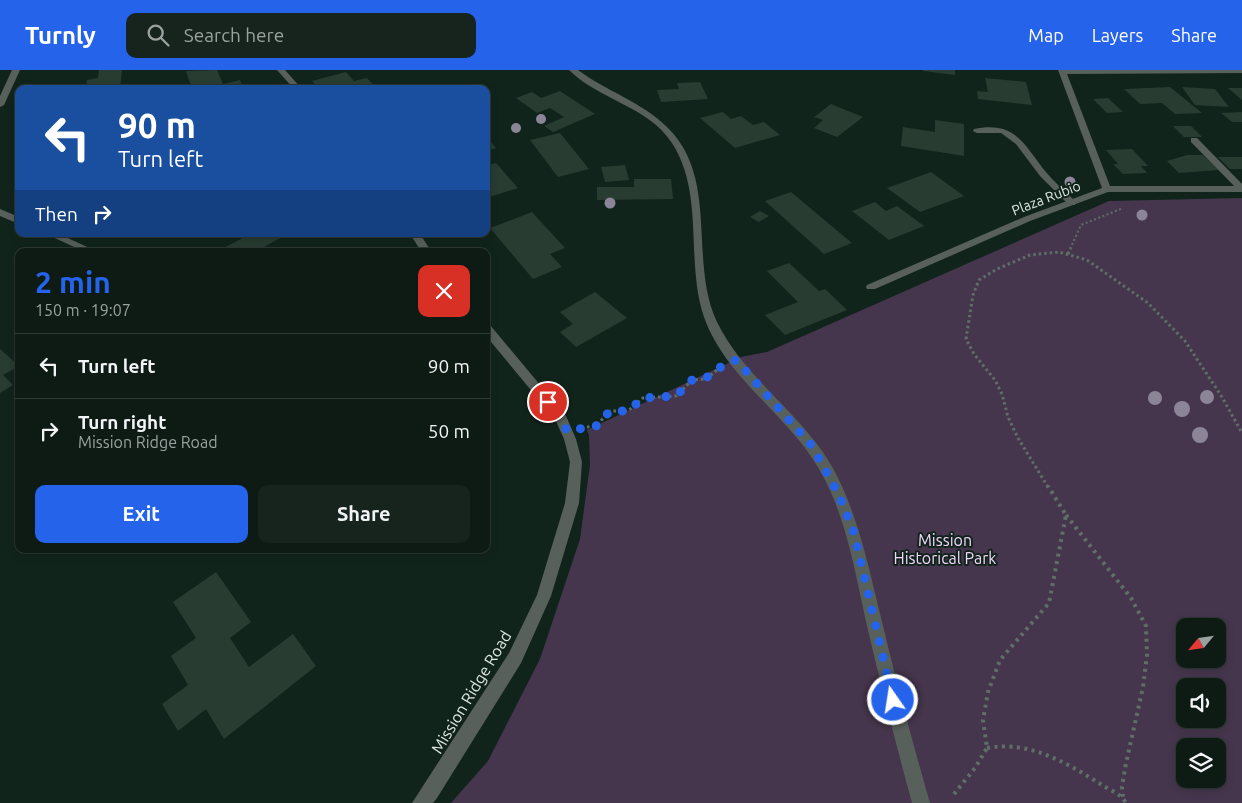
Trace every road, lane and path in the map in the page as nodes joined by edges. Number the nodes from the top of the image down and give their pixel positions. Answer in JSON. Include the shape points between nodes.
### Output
{"nodes":[{"id":1,"x":16,"y":70,"type":"edge"},
{"id":2,"x":281,"y":70,"type":"edge"},
{"id":3,"x":573,"y":70,"type":"edge"},
{"id":4,"x":1062,"y":71,"type":"edge"},
{"id":5,"x":1242,"y":71,"type":"edge"},
{"id":6,"x":294,"y":85,"type":"edge"},
{"id":7,"x":0,"y":105,"type":"edge"},
{"id":8,"x":977,"y":131,"type":"dead end"},
{"id":9,"x":1194,"y":140,"type":"dead end"},
{"id":10,"x":1107,"y":189,"type":"junction"},
{"id":11,"x":1242,"y":189,"type":"edge"},
{"id":12,"x":1072,"y":203,"type":"junction"},
{"id":13,"x":1128,"y":206,"type":"dead end"},
{"id":14,"x":0,"y":212,"type":"edge"},
{"id":15,"x":15,"y":219,"type":"edge"},
{"id":16,"x":58,"y":237,"type":"edge"},
{"id":17,"x":416,"y":237,"type":"edge"},
{"id":18,"x":84,"y":248,"type":"edge"},
{"id":19,"x":424,"y":248,"type":"edge"},
{"id":20,"x":1068,"y":254,"type":"junction"},
{"id":21,"x":872,"y":287,"type":"dead end"},
{"id":22,"x":490,"y":333,"type":"edge"},
{"id":23,"x":736,"y":360,"type":"junction"},
{"id":24,"x":567,"y":431,"type":"junction"},
{"id":25,"x":1242,"y":433,"type":"edge"},
{"id":26,"x":1066,"y":515,"type":"junction"},
{"id":27,"x":987,"y":748,"type":"junction"},
{"id":28,"x":954,"y":794,"type":"dead end"},
{"id":29,"x":1124,"y":801,"type":"edge"},
{"id":30,"x":421,"y":803,"type":"edge"},
{"id":31,"x":921,"y":803,"type":"edge"}],
"edges":[{"from":1,"to":7,"type":"street"},
{"from":2,"to":6,"type":"street"},
{"from":3,"to":23,"type":"street","via":[[642,111],[665,130],[679,148],[690,180],[702,290],[718,334]]},
{"from":4,"to":5,"type":"street"},
{"from":4,"to":10,"type":"street"},
{"from":8,"to":12,"type":"street","via":[[1003,131],[1020,142],[1043,174]]},
{"from":9,"to":11,"type":"street"},
{"from":10,"to":11,"type":"street","name":"Plaza Rubio"},
{"from":10,"to":12,"type":"street","name":"Plaza Rubio"},
{"from":12,"to":21,"type":"street","name":"Plaza Rubio","via":[[1027,219]]},
{"from":13,"to":20,"type":"path","via":[[1081,225]]},
{"from":14,"to":15,"type":"street"},
{"from":16,"to":18,"type":"street"},
{"from":17,"to":19,"type":"street"},
{"from":20,"to":25,"type":"path","via":[[1087,260],[1148,303],[1165,319],[1185,341]]},
{"from":20,"to":26,"type":"path","via":[[1030,255],[979,280],[973,295],[966,339],[995,380],[1018,438]]},
{"from":22,"to":24,"type":"street","name":"Mission Ridge Road","via":[[560,416]]},
{"from":23,"to":24,"type":"path","via":[[706,378],[692,380],[676,396],[643,398],[628,411],[610,411],[596,426]]},
{"from":23,"to":31,"type":"street","via":[[812,446],[844,506],[854,533],[897,719]]},
{"from":24,"to":30,"type":"street","name":"Mission Ridge Road","via":[[576,462],[572,503],[544,596],[515,658]]},
{"from":26,"to":27,"type":"path","via":[[1049,603],[1000,660],[988,692],[983,720]]},
{"from":26,"to":29,"type":"path","via":[[1131,598],[1146,626],[1143,687],[1125,768]]},
{"from":27,"to":28,"type":"path"},
{"from":27,"to":29,"type":"path","via":[[1005,745],[1039,752],[1086,774]]}]}
